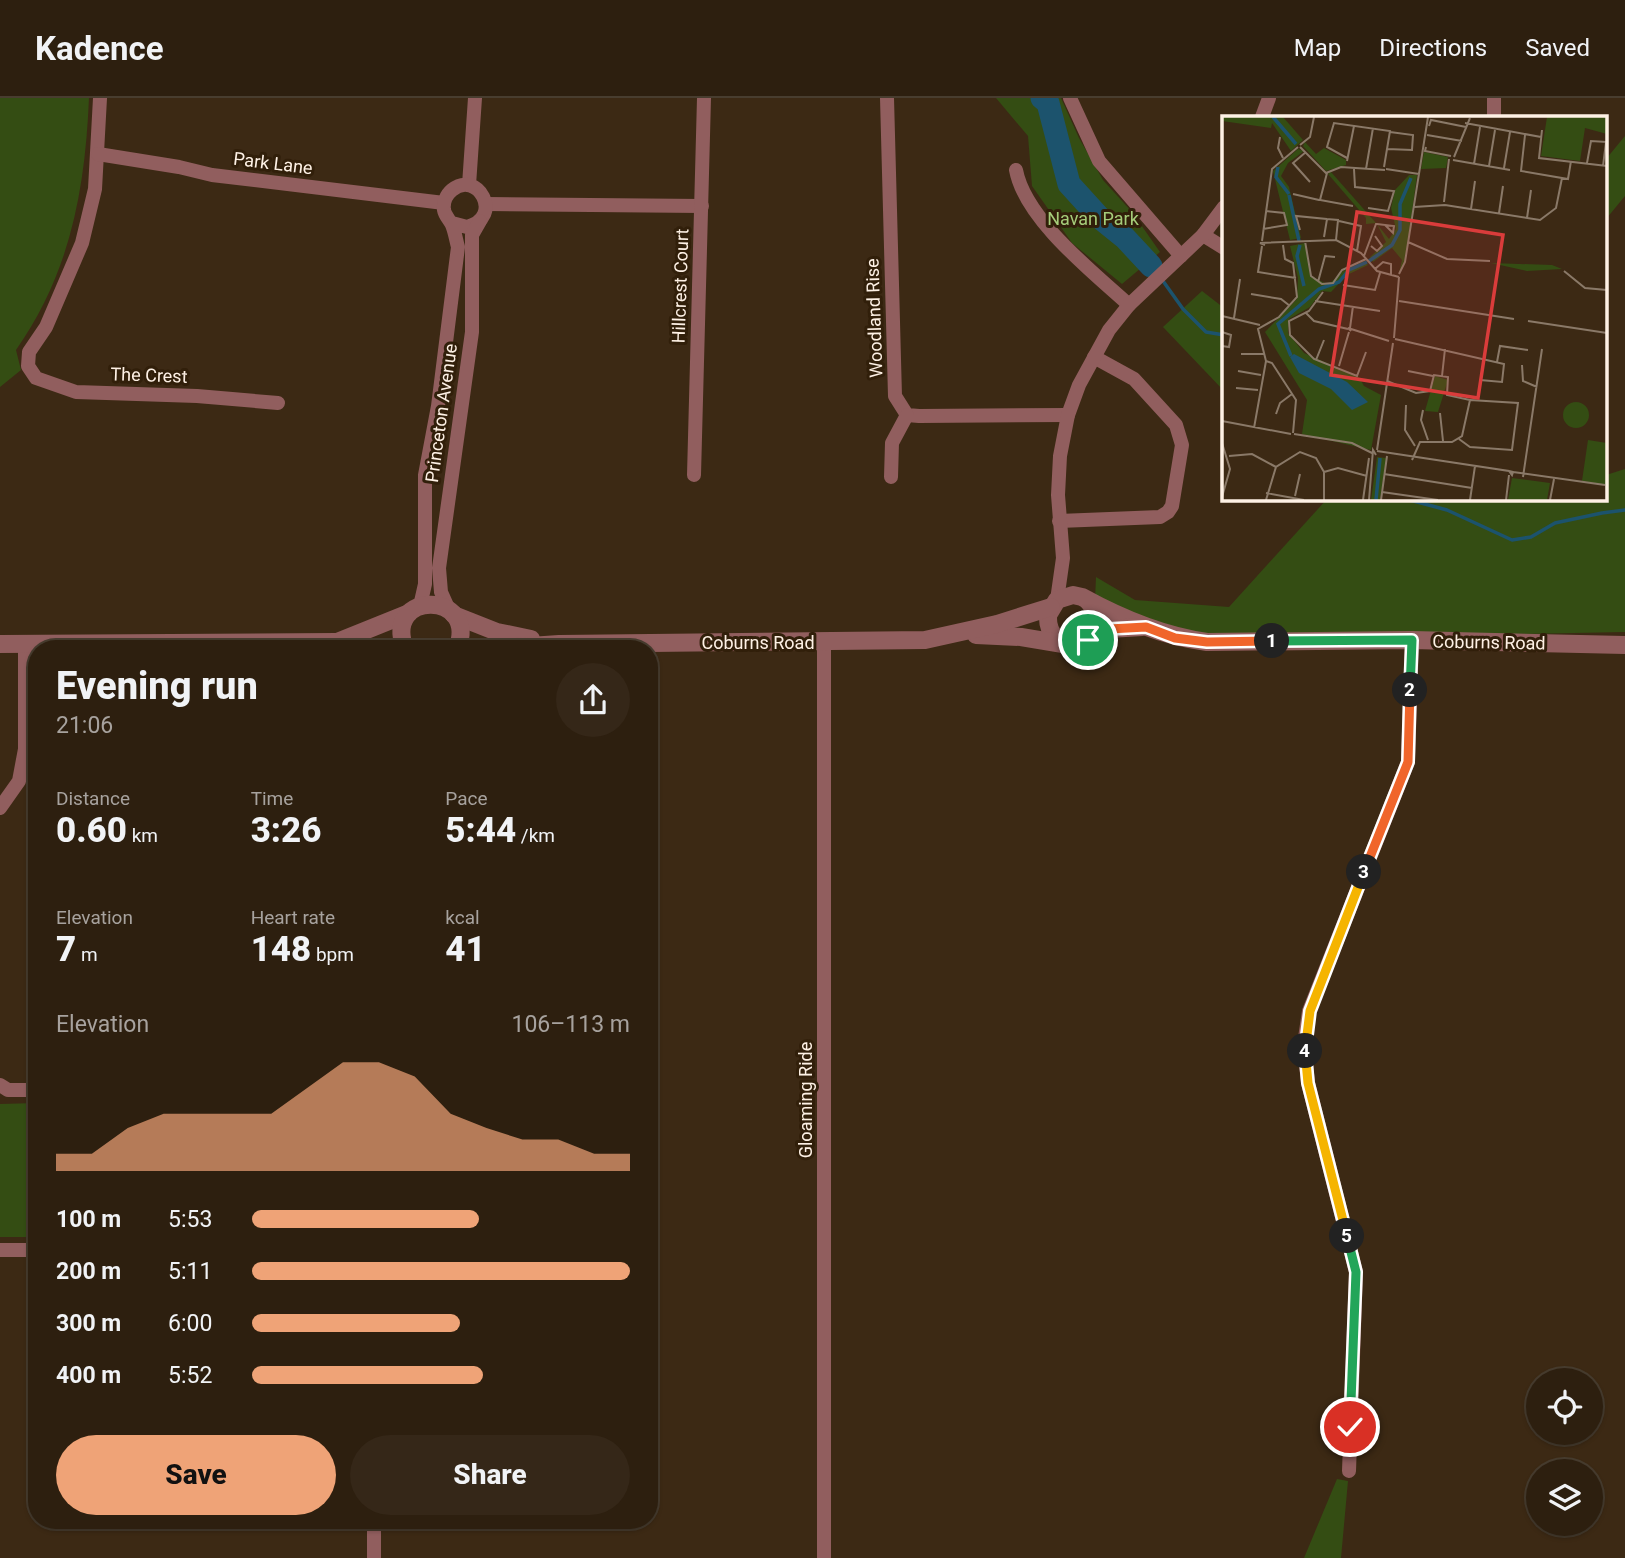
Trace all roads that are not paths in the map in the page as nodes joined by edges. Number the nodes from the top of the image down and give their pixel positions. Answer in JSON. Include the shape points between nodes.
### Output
{"nodes":[{"id":1,"x":100,"y":98,"type":"edge"},
{"id":2,"x":475,"y":98,"type":"edge"},
{"id":3,"x":704,"y":98,"type":"edge"},
{"id":4,"x":887,"y":98,"type":"edge"},
{"id":5,"x":1070,"y":98,"type":"edge"},
{"id":6,"x":1269,"y":98,"type":"edge"},
{"id":7,"x":1494,"y":98,"type":"edge"},
{"id":8,"x":1262,"y":116,"type":"edge"},
{"id":9,"x":1494,"y":116,"type":"edge"},
{"id":10,"x":98,"y":154,"type":"junction"},
{"id":11,"x":1016,"y":170,"type":"dead end"},
{"id":12,"x":469,"y":185,"type":"junction"},
{"id":13,"x":444,"y":203,"type":"junction"},
{"id":14,"x":486,"y":204,"type":"junction"},
{"id":15,"x":702,"y":206,"type":"junction"},
{"id":16,"x":1222,"y":210,"type":"edge"},
{"id":17,"x":480,"y":221,"type":"junction"},
{"id":18,"x":452,"y":223,"type":"junction"},
{"id":19,"x":1203,"y":235,"type":"junction"},
{"id":20,"x":1222,"y":247,"type":"edge"},
{"id":21,"x":1181,"y":256,"type":"junction"},
{"id":22,"x":1129,"y":305,"type":"junction"},
{"id":23,"x":1094,"y":357,"type":"junction"},
{"id":24,"x":278,"y":402,"type":"dead end"},
{"id":25,"x":907,"y":415,"type":"junction"},
{"id":26,"x":1068,"y":415,"type":"junction"},
{"id":27,"x":694,"y":475,"type":"dead end"},
{"id":28,"x":891,"y":477,"type":"dead end"},
{"id":29,"x":1059,"y":521,"type":"junction"},
{"id":30,"x":1063,"y":558,"type":"junction"},
{"id":31,"x":1084,"y":598,"type":"junction"},
{"id":32,"x":1054,"y":604,"type":"junction"},
{"id":33,"x":414,"y":610,"type":"junction"},
{"id":34,"x":452,"y":613,"type":"junction"},
{"id":35,"x":1146,"y":627,"type":"junction"},
{"id":36,"x":957,"y":634,"type":"junction"},
{"id":37,"x":342,"y":640,"type":"edge"},
{"id":38,"x":403,"y":640,"type":"edge"},
{"id":39,"x":459,"y":640,"type":"edge"},
{"id":40,"x":536,"y":640,"type":"edge"},
{"id":41,"x":1088,"y":640,"type":"junction"},
{"id":42,"x":1412,"y":640,"type":"junction"},
{"id":43,"x":824,"y":642,"type":"junction"},
{"id":44,"x":658,"y":643,"type":"edge"},
{"id":45,"x":25,"y":644,"type":"junction"},
{"id":46,"x":28,"y":644,"type":"edge"},
{"id":47,"x":1063,"y":644,"type":"junction"},
{"id":48,"x":0,"y":645,"type":"edge"},
{"id":49,"x":1625,"y":645,"type":"edge"},
{"id":50,"x":0,"y":808,"type":"edge"},
{"id":51,"x":0,"y":1085,"type":"edge"},
{"id":52,"x":28,"y":1090,"type":"edge"},
{"id":53,"x":0,"y":1250,"type":"edge"},
{"id":54,"x":28,"y":1250,"type":"edge"},
{"id":55,"x":1349,"y":1471,"type":"dead end"},
{"id":56,"x":374,"y":1529,"type":"edge"},
{"id":57,"x":374,"y":1558,"type":"edge"},
{"id":58,"x":824,"y":1558,"type":"edge"}],
"edges":[{"from":1,"to":10,"type":"street"},
{"from":2,"to":12,"type":"street"},
{"from":3,"to":15,"type":"street","name":"Hillcrest Court"},
{"from":4,"to":25,"type":"street","name":"Woodland Rise","via":[[895,396]]},
{"from":5,"to":21,"type":"street","via":[[1099,161]]},
{"from":6,"to":8,"type":"street"},
{"from":7,"to":9,"type":"street"},
{"from":10,"to":13,"type":"street","name":"Park Lane","via":[[212,175]]},
{"from":10,"to":24,"type":"street","name":"The Crest","via":[[82,243],[46,327],[29,352],[29,366],[36,378],[76,392]]},
{"from":11,"to":22,"type":"street","via":[[1024,194],[1054,235]]},
{"from":12,"to":13,"type":"street","via":[[454,188]]},
{"from":12,"to":14,"type":"street","via":[[482,193]]},
{"from":13,"to":18,"type":"street"},
{"from":14,"to":15,"type":"street"},
{"from":14,"to":17,"type":"street"},
{"from":15,"to":27,"type":"street","name":"Hillcrest Court"},
{"from":16,"to":19,"type":"street"},
{"from":17,"to":18,"type":"street","via":[[467,227]]},
{"from":17,"to":34,"type":"street","name":"Princeton Avenue","via":[[472,235],[472,332],[439,568],[442,592]]},
{"from":18,"to":33,"type":"street","name":"Princeton Avenue","via":[[458,247],[425,475],[425,584]]},
{"from":19,"to":20,"type":"street"},
{"from":19,"to":21,"type":"street"},
{"from":21,"to":22,"type":"street"},
{"from":22,"to":23,"type":"street"},
{"from":23,"to":26,"type":"street"},
{"from":23,"to":29,"type":"street","via":[[1134,379],[1176,425],[1182,445],[1172,506],[1160,517]]},
{"from":25,"to":26,"type":"street"},
{"from":25,"to":28,"type":"street","via":[[892,443]]},
{"from":26,"to":29,"type":"street","via":[[1059,464]]},
{"from":29,"to":30,"type":"street"},
{"from":30,"to":31,"type":"street","via":[[1071,584]]},
{"from":30,"to":32,"type":"street"},
{"from":31,"to":32,"type":"street","via":[[1073,595]]},
{"from":31,"to":35,"type":"street","name":"Coburns Road"},
{"from":31,"to":41,"type":"street","via":[[1097,615]]},
{"from":32,"to":36,"type":"street","name":"Coburns Road"},
{"from":32,"to":47,"type":"street","via":[[1048,615],[1050,632]]},
{"from":33,"to":34,"type":"street","name":"Coburns Road","via":[[435,604]]},
{"from":33,"to":37,"type":"street"},
{"from":33,"to":38,"type":"street","via":[[401,631]]},
{"from":34,"to":39,"type":"street","via":[[461,632]]},
{"from":34,"to":40,"type":"street","name":"Coburns Road","via":[[508,635]]},
{"from":35,"to":41,"type":"street","name":"Coburns Road","via":[[1109,629]]},
{"from":35,"to":42,"type":"street","name":"Coburns Road","via":[[1175,638],[1207,642]]},
{"from":36,"to":43,"type":"street","name":"Coburns Road","via":[[925,640]]},
{"from":36,"to":47,"type":"street","name":"Coburns Road"},
{"from":41,"to":47,"type":"street"},
{"from":42,"to":49,"type":"street","name":"Coburns Road"},
{"from":42,"to":55,"type":"street","via":[[1408,762],[1310,1011],[1304,1045],[1308,1083],[1356,1272]]},
{"from":43,"to":44,"type":"street","name":"Coburns Road"},
{"from":43,"to":58,"type":"street","name":"Gloaming Ride"},
{"from":45,"to":46,"type":"street"},
{"from":45,"to":48,"type":"street"},
{"from":45,"to":50,"type":"street","via":[[25,749],[19,781]]},
{"from":51,"to":52,"type":"street","via":[[8,1090]]},
{"from":53,"to":54,"type":"street"},
{"from":56,"to":57,"type":"street"}]}
